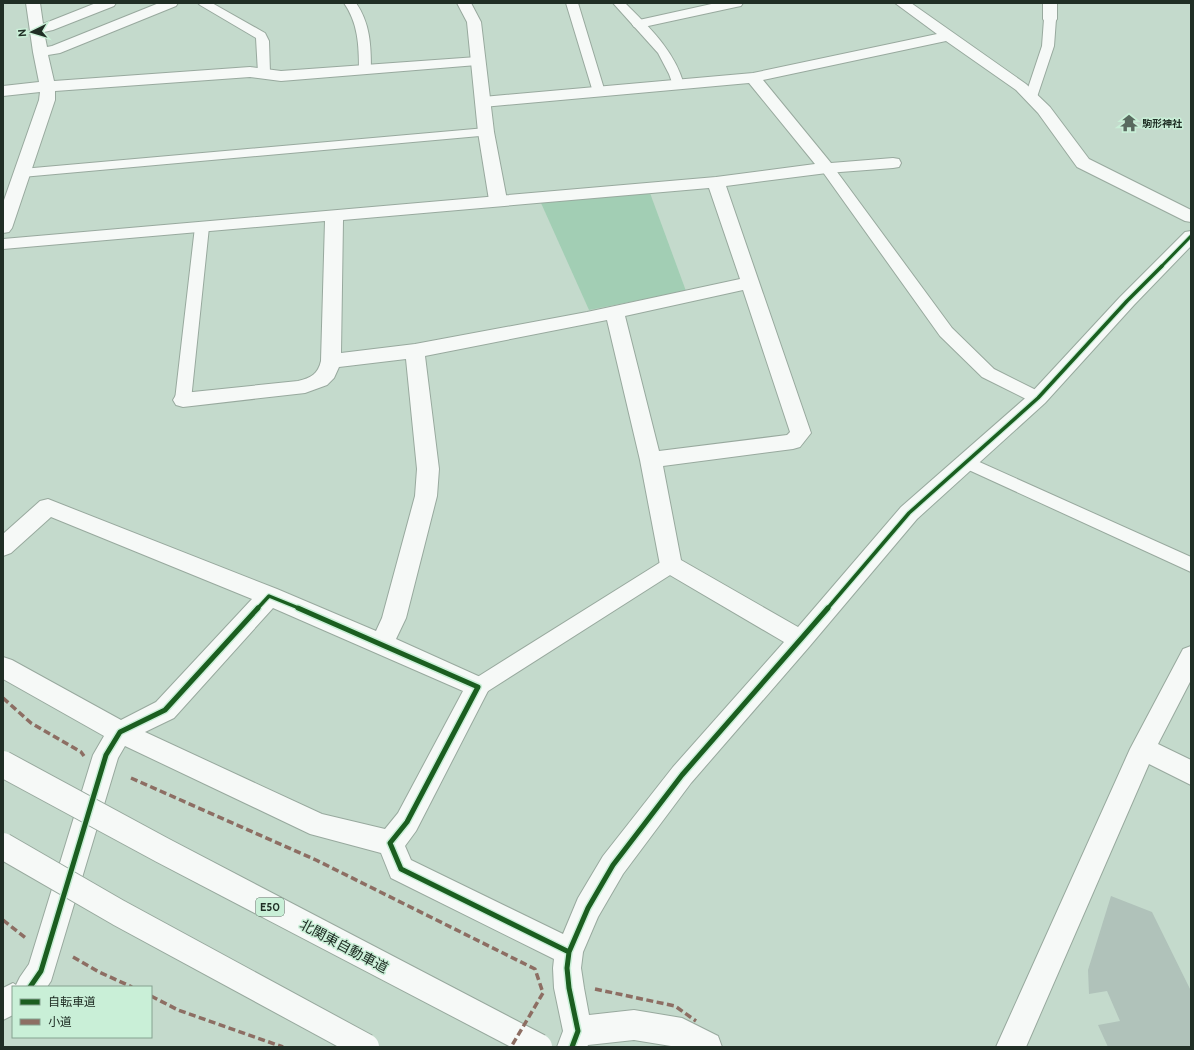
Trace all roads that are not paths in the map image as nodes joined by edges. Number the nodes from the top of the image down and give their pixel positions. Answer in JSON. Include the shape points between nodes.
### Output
{"nodes":[{"id":1,"x":34,"y":3,"type":"edge"},
{"id":2,"x":109,"y":3,"type":"edge"},
{"id":3,"x":171,"y":3,"type":"edge"},
{"id":4,"x":204,"y":3,"type":"edge"},
{"id":5,"x":350,"y":3,"type":"edge"},
{"id":6,"x":464,"y":3,"type":"edge"},
{"id":7,"x":572,"y":3,"type":"edge"},
{"id":8,"x":619,"y":3,"type":"edge"},
{"id":9,"x":736,"y":3,"type":"edge"},
{"id":10,"x":1050,"y":3,"type":"edge"},
{"id":11,"x":907,"y":4,"type":"edge"},
{"id":12,"x":1050,"y":19,"type":"joint"},
{"id":13,"x":639,"y":24,"type":"junction"},
{"id":14,"x":37,"y":29,"type":"junction"},
{"id":15,"x":949,"y":36,"type":"junction"},
{"id":16,"x":40,"y":52,"type":"junction"},
{"id":17,"x":477,"y":61,"type":"junction"},
{"id":18,"x":365,"y":68,"type":"junction"},
{"id":19,"x":264,"y":73,"type":"junction"},
{"id":20,"x":753,"y":78,"type":"junction"},
{"id":21,"x":678,"y":85,"type":"junction"},
{"id":22,"x":48,"y":86,"type":"junction"},
{"id":23,"x":3,"y":91,"type":"edge"},
{"id":24,"x":599,"y":92,"type":"junction"},
{"id":25,"x":1031,"y":97,"type":"junction"},
{"id":26,"x":483,"y":102,"type":"junction"},
{"id":27,"x":486,"y":132,"type":"junction"},
{"id":28,"x":893,"y":163,"type":"dead end"},
{"id":29,"x":826,"y":168,"type":"junction"},
{"id":30,"x":22,"y":172,"type":"junction"},
{"id":31,"x":716,"y":182,"type":"junction"},
{"id":32,"x":498,"y":200,"type":"junction"},
{"id":33,"x":334,"y":215,"type":"junction"},
{"id":34,"x":1191,"y":217,"type":"edge"},
{"id":35,"x":202,"y":227,"type":"junction"},
{"id":36,"x":3,"y":228,"type":"edge"},
{"id":37,"x":1191,"y":236,"type":"edge"},
{"id":38,"x":3,"y":244,"type":"edge"},
{"id":39,"x":749,"y":283,"type":"junction"},
{"id":40,"x":615,"y":313,"type":"junction"},
{"id":41,"x":415,"y":351,"type":"junction"},
{"id":42,"x":331,"y":361,"type":"junction"},
{"id":43,"x":1038,"y":398,"type":"junction"},
{"id":44,"x":183,"y":400,"type":"joint"},
{"id":45,"x":651,"y":460,"type":"junction"},
{"id":46,"x":966,"y":462,"type":"junction"},
{"id":47,"x":3,"y":548,"type":"edge"},
{"id":48,"x":671,"y":565,"type":"junction"},
{"id":49,"x":1191,"y":565,"type":"edge"},
{"id":50,"x":269,"y":596,"type":"junction"},
{"id":51,"x":801,"y":640,"type":"junction"},
{"id":52,"x":382,"y":644,"type":"junction"},
{"id":53,"x":1191,"y":656,"type":"edge"},
{"id":54,"x":3,"y":667,"type":"edge"},
{"id":55,"x":478,"y":687,"type":"junction"},
{"id":56,"x":120,"y":732,"type":"junction"},
{"id":57,"x":1143,"y":749,"type":"junction"},
{"id":58,"x":3,"y":764,"type":"edge"},
{"id":59,"x":1191,"y":773,"type":"edge"},
{"id":60,"x":390,"y":843,"type":"junction"},
{"id":61,"x":3,"y":846,"type":"edge"},
{"id":62,"x":569,"y":952,"type":"junction"},
{"id":63,"x":31,"y":986,"type":"edge"},
{"id":64,"x":12,"y":999,"type":"edge"},
{"id":65,"x":3,"y":1005,"type":"edge"},
{"id":66,"x":575,"y":1039,"type":"edge"},
{"id":67,"x":366,"y":1047,"type":"edge"},
{"id":68,"x":539,"y":1047,"type":"edge"},
{"id":69,"x":707,"y":1047,"type":"edge"},
{"id":70,"x":1012,"y":1047,"type":"edge"}],
"edges":[{"from":1,"to":14,"type":"main road"},
{"from":2,"to":14,"type":"main road"},
{"from":3,"to":16,"type":"main road","via":[[55,50]]},
{"from":4,"to":19,"type":"lane","via":[[261,36]]},
{"from":5,"to":18,"type":"lane","via":[[361,22],[365,41]]},
{"from":6,"to":17,"type":"main road","via":[[474,22]]},
{"from":7,"to":24,"type":"lane"},
{"from":8,"to":13,"type":"lane"},
{"from":9,"to":13,"type":"main road"},
{"from":10,"to":12,"type":"main road"},
{"from":11,"to":15,"type":"main road"},
{"from":12,"to":25,"type":"lane","via":[[1048,46]]},
{"from":13,"to":21,"type":"lane","via":[[671,65]]},
{"from":14,"to":16,"type":"main road"},
{"from":15,"to":20,"type":"main road"},
{"from":15,"to":25,"type":"main road","via":[[1021,87]]},
{"from":16,"to":22,"type":"main road"},
{"from":17,"to":18,"type":"main road"},
{"from":17,"to":26,"type":"main road"},
{"from":18,"to":19,"type":"main road","via":[[281,76]]},
{"from":19,"to":22,"type":"main road"},
{"from":20,"to":21,"type":"main road"},
{"from":20,"to":29,"type":"main road"},
{"from":21,"to":24,"type":"main road"},
{"from":22,"to":23,"type":"main road"},
{"from":22,"to":30,"type":"main road","via":[[47,100]]},
{"from":24,"to":26,"type":"main road"},
{"from":25,"to":34,"type":"main road","via":[[1044,110],[1083,163]]},
{"from":26,"to":27,"type":"main road"},
{"from":27,"to":30,"type":"lane"},
{"from":27,"to":32,"type":"main road"},
{"from":28,"to":29,"type":"main road"},
{"from":29,"to":31,"type":"main road"},
{"from":29,"to":43,"type":"lane","via":[[946,332],[988,373]]},
{"from":30,"to":36,"type":"main road"},
{"from":31,"to":32,"type":"main road"},
{"from":31,"to":39,"type":"main road"},
{"from":32,"to":33,"type":"main road"},
{"from":33,"to":35,"type":"main road"},
{"from":33,"to":42,"type":"main road"},
{"from":35,"to":38,"type":"main road"},
{"from":35,"to":44,"type":"lane"},
{"from":37,"to":43,"type":"main road"},
{"from":39,"to":40,"type":"main road"},
{"from":39,"to":45,"type":"main road","via":[[801,433],[793,442]]},
{"from":40,"to":41,"type":"main road"},
{"from":40,"to":45,"type":"main road"},
{"from":41,"to":42,"type":"main road"},
{"from":41,"to":52,"type":"main road","via":[[428,468],[426,496],[394,618]]},
{"from":42,"to":44,"type":"main road","via":[[329,371],[312,385]]},
{"from":43,"to":46,"type":"main road"},
{"from":45,"to":48,"type":"main road"},
{"from":46,"to":49,"type":"lane"},
{"from":46,"to":51,"type":"main road","via":[[909,513]]},
{"from":47,"to":50,"type":"main road","via":[[48,507]]},
{"from":48,"to":51,"type":"main road"},
{"from":48,"to":55,"type":"lane"},
{"from":50,"to":52,"type":"main road"},
{"from":50,"to":56,"type":"main road","via":[[165,710]]},
{"from":51,"to":62,"type":"main road","via":[[682,775],[613,865],[588,908]]},
{"from":52,"to":55,"type":"main road"},
{"from":53,"to":57,"type":"main road"},
{"from":54,"to":56,"type":"main road"},
{"from":55,"to":60,"type":"main road","via":[[407,822]]},
{"from":56,"to":60,"type":"main road","via":[[319,825]]},
{"from":56,"to":63,"type":"main road","via":[[106,755],[41,971]]},
{"from":57,"to":59,"type":"main road"},
{"from":57,"to":70,"type":"main road"},
{"from":58,"to":68,"type":"main road","name":"北関東自動車道","number":"E50","bridge":true},
{"from":60,"to":62,"type":"main road","via":[[401,869]]},
{"from":61,"to":67,"type":"main road","bridge":true,"via":[[126,917]]},
{"from":62,"to":66,"type":"main road","via":[[567,968]]},
{"from":64,"to":65,"type":"main road"},
{"from":66,"to":69,"type":"main road","via":[[634,1025],[682,1033]]}]}
